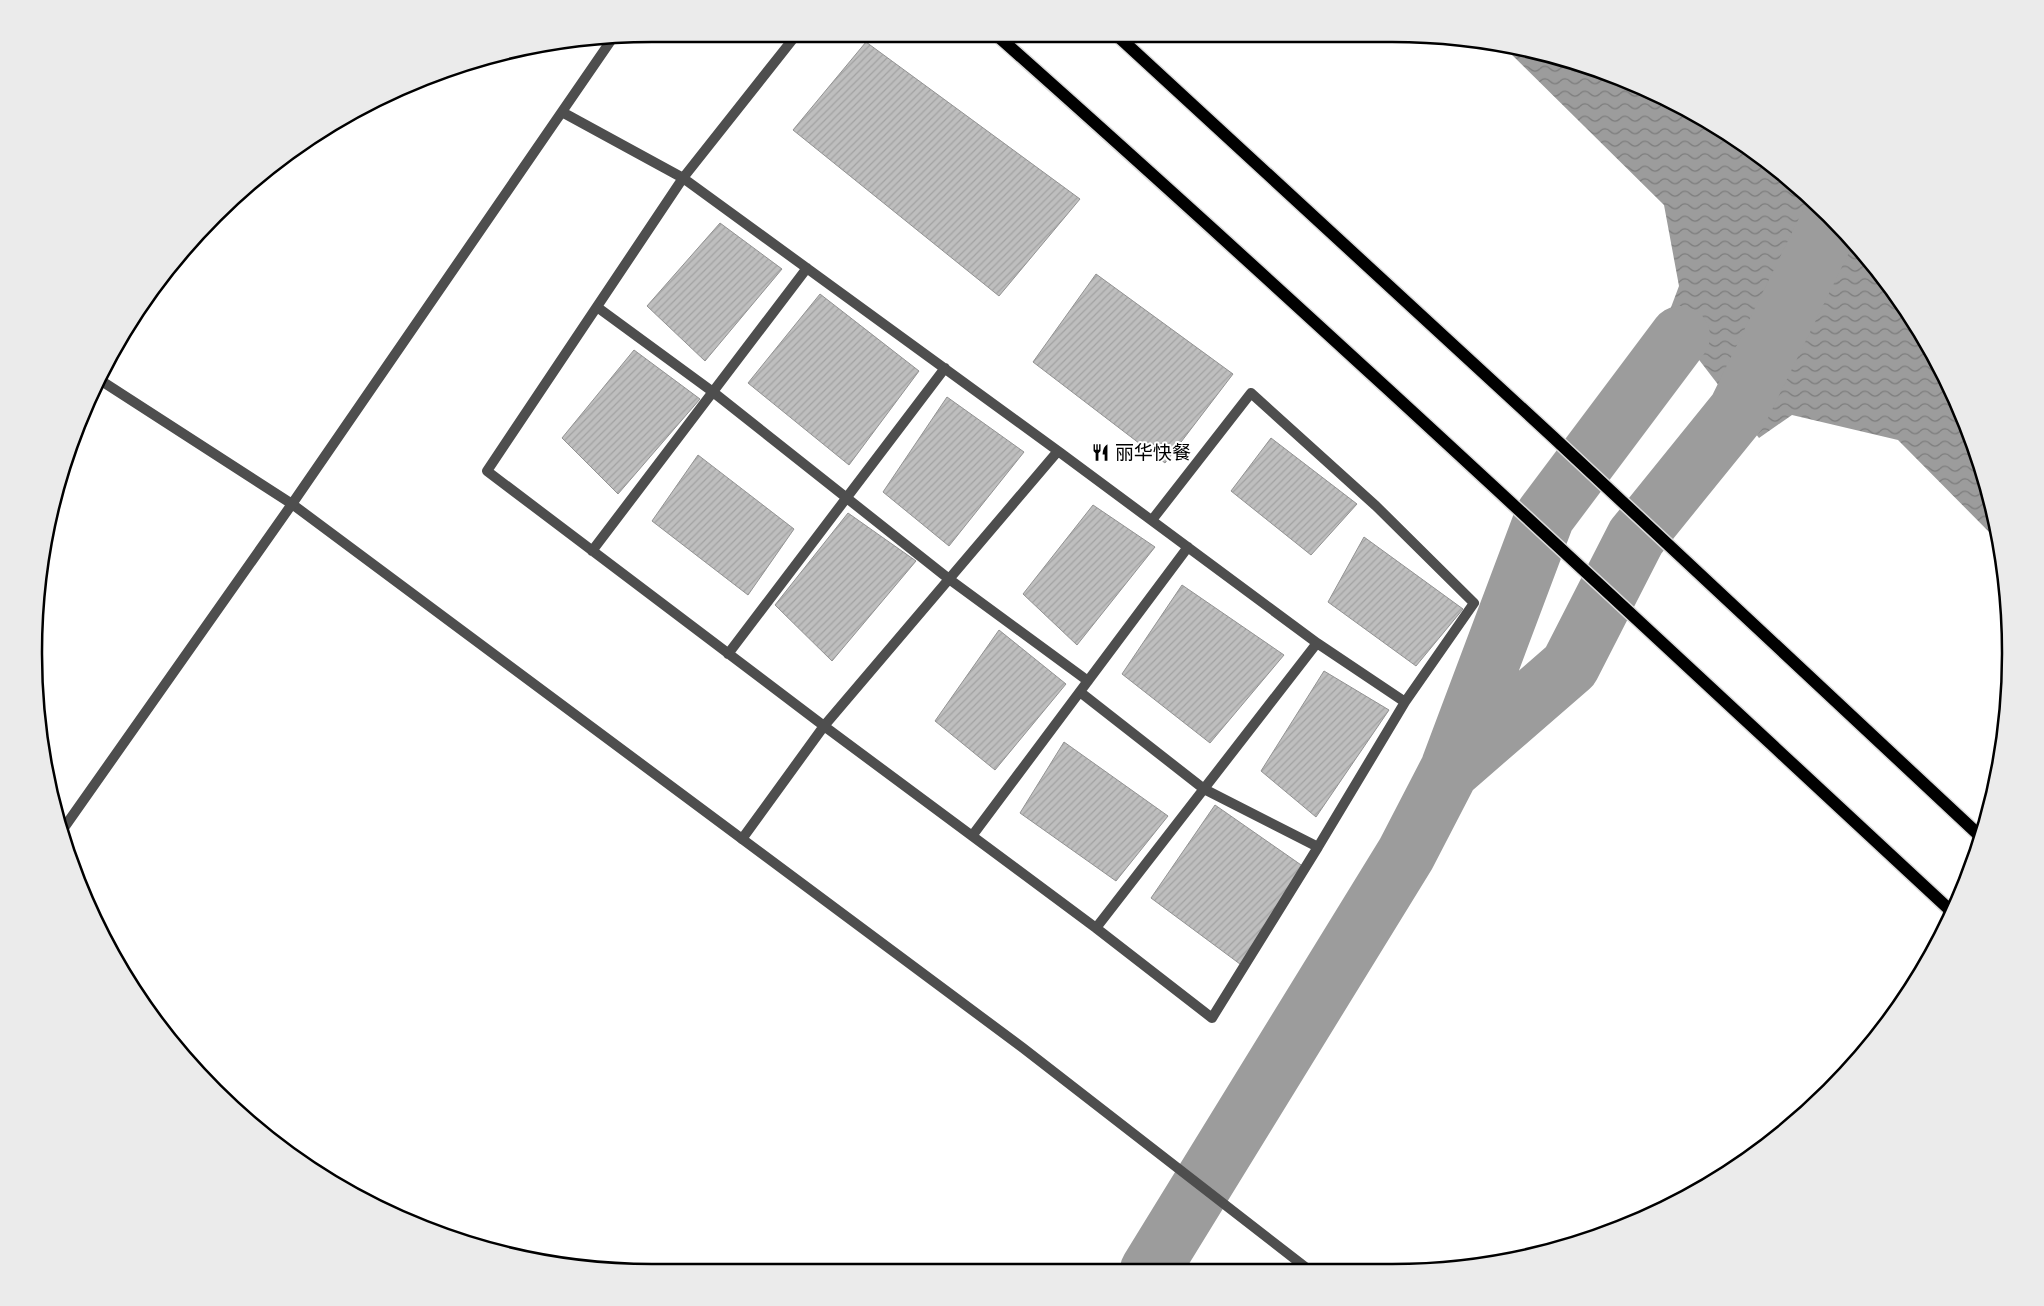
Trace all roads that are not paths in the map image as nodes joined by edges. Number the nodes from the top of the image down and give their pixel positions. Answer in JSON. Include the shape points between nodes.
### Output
{"nodes":[{"id":1,"x":791,"y":42,"type":"edge"},
{"id":2,"x":1004,"y":42,"type":"edge"},
{"id":3,"x":1124,"y":42,"type":"edge"},
{"id":4,"x":608,"y":44,"type":"edge"},
{"id":5,"x":562,"y":112,"type":"junction"},
{"id":6,"x":683,"y":178,"type":"junction"},
{"id":7,"x":807,"y":268,"type":"junction"},
{"id":8,"x":597,"y":307,"type":"junction"},
{"id":9,"x":945,"y":368,"type":"junction"},
{"id":10,"x":105,"y":383,"type":"edge"},
{"id":11,"x":713,"y":392,"type":"junction"},
{"id":12,"x":1058,"y":451,"type":"junction"},
{"id":13,"x":847,"y":498,"type":"junction"},
{"id":14,"x":292,"y":504,"type":"junction"},
{"id":15,"x":1152,"y":520,"type":"junction"},
{"id":16,"x":1188,"y":547,"type":"junction"},
{"id":17,"x":592,"y":551,"type":"junction"},
{"id":18,"x":950,"y":579,"type":"junction"},
{"id":19,"x":1317,"y":643,"type":"junction"},
{"id":20,"x":728,"y":654,"type":"junction"},
{"id":21,"x":1088,"y":681,"type":"junction"},
{"id":22,"x":1080,"y":692,"type":"junction"},
{"id":23,"x":1404,"y":702,"type":"junction"},
{"id":24,"x":824,"y":726,"type":"junction"},
{"id":25,"x":1204,"y":789,"type":"junction"},
{"id":26,"x":67,"y":824,"type":"edge"},
{"id":27,"x":1975,"y":831,"type":"edge"},
{"id":28,"x":972,"y":836,"type":"junction"},
{"id":29,"x":742,"y":839,"type":"junction"},
{"id":30,"x":1318,"y":847,"type":"junction"},
{"id":31,"x":1946,"y":907,"type":"edge"},
{"id":32,"x":1096,"y":928,"type":"junction"},
{"id":33,"x":1300,"y":1264,"type":"edge"}],
"edges":[{"from":1,"to":6,"type":"street"},
{"from":2,"to":31,"type":"main road","via":[[1512,503]]},
{"from":3,"to":27,"type":"main road"},
{"from":4,"to":5,"type":"street"},
{"from":5,"to":6,"type":"street"},
{"from":5,"to":14,"type":"street"},
{"from":6,"to":7,"type":"street"},
{"from":6,"to":8,"type":"street"},
{"from":7,"to":9,"type":"street"},
{"from":7,"to":11,"type":"street"},
{"from":8,"to":11,"type":"street"},
{"from":8,"to":17,"type":"street","via":[[487,471]]},
{"from":9,"to":12,"type":"street"},
{"from":9,"to":13,"type":"street"},
{"from":10,"to":14,"type":"street"},
{"from":11,"to":13,"type":"street"},
{"from":11,"to":17,"type":"street"},
{"from":12,"to":15,"type":"street"},
{"from":12,"to":18,"type":"street"},
{"from":13,"to":18,"type":"street"},
{"from":13,"to":20,"type":"street"},
{"from":14,"to":26,"type":"street"},
{"from":14,"to":29,"type":"street"},
{"from":15,"to":16,"type":"street"},
{"from":15,"to":23,"type":"street","via":[[1251,393],[1376,506],[1474,603]]},
{"from":16,"to":19,"type":"street"},
{"from":16,"to":21,"type":"street"},
{"from":17,"to":20,"type":"street"},
{"from":18,"to":21,"type":"street"},
{"from":18,"to":24,"type":"street"},
{"from":19,"to":23,"type":"street"},
{"from":19,"to":25,"type":"street"},
{"from":20,"to":24,"type":"street"},
{"from":21,"to":22,"type":"street"},
{"from":22,"to":25,"type":"street"},
{"from":22,"to":28,"type":"street"},
{"from":23,"to":30,"type":"street"},
{"from":24,"to":28,"type":"street"},
{"from":24,"to":29,"type":"street"},
{"from":25,"to":30,"type":"street"},
{"from":25,"to":32,"type":"street"},
{"from":28,"to":32,"type":"street"},
{"from":29,"to":33,"type":"street","via":[[1104,1110]]},
{"from":30,"to":32,"type":"street","via":[[1212,1018]]}]}
